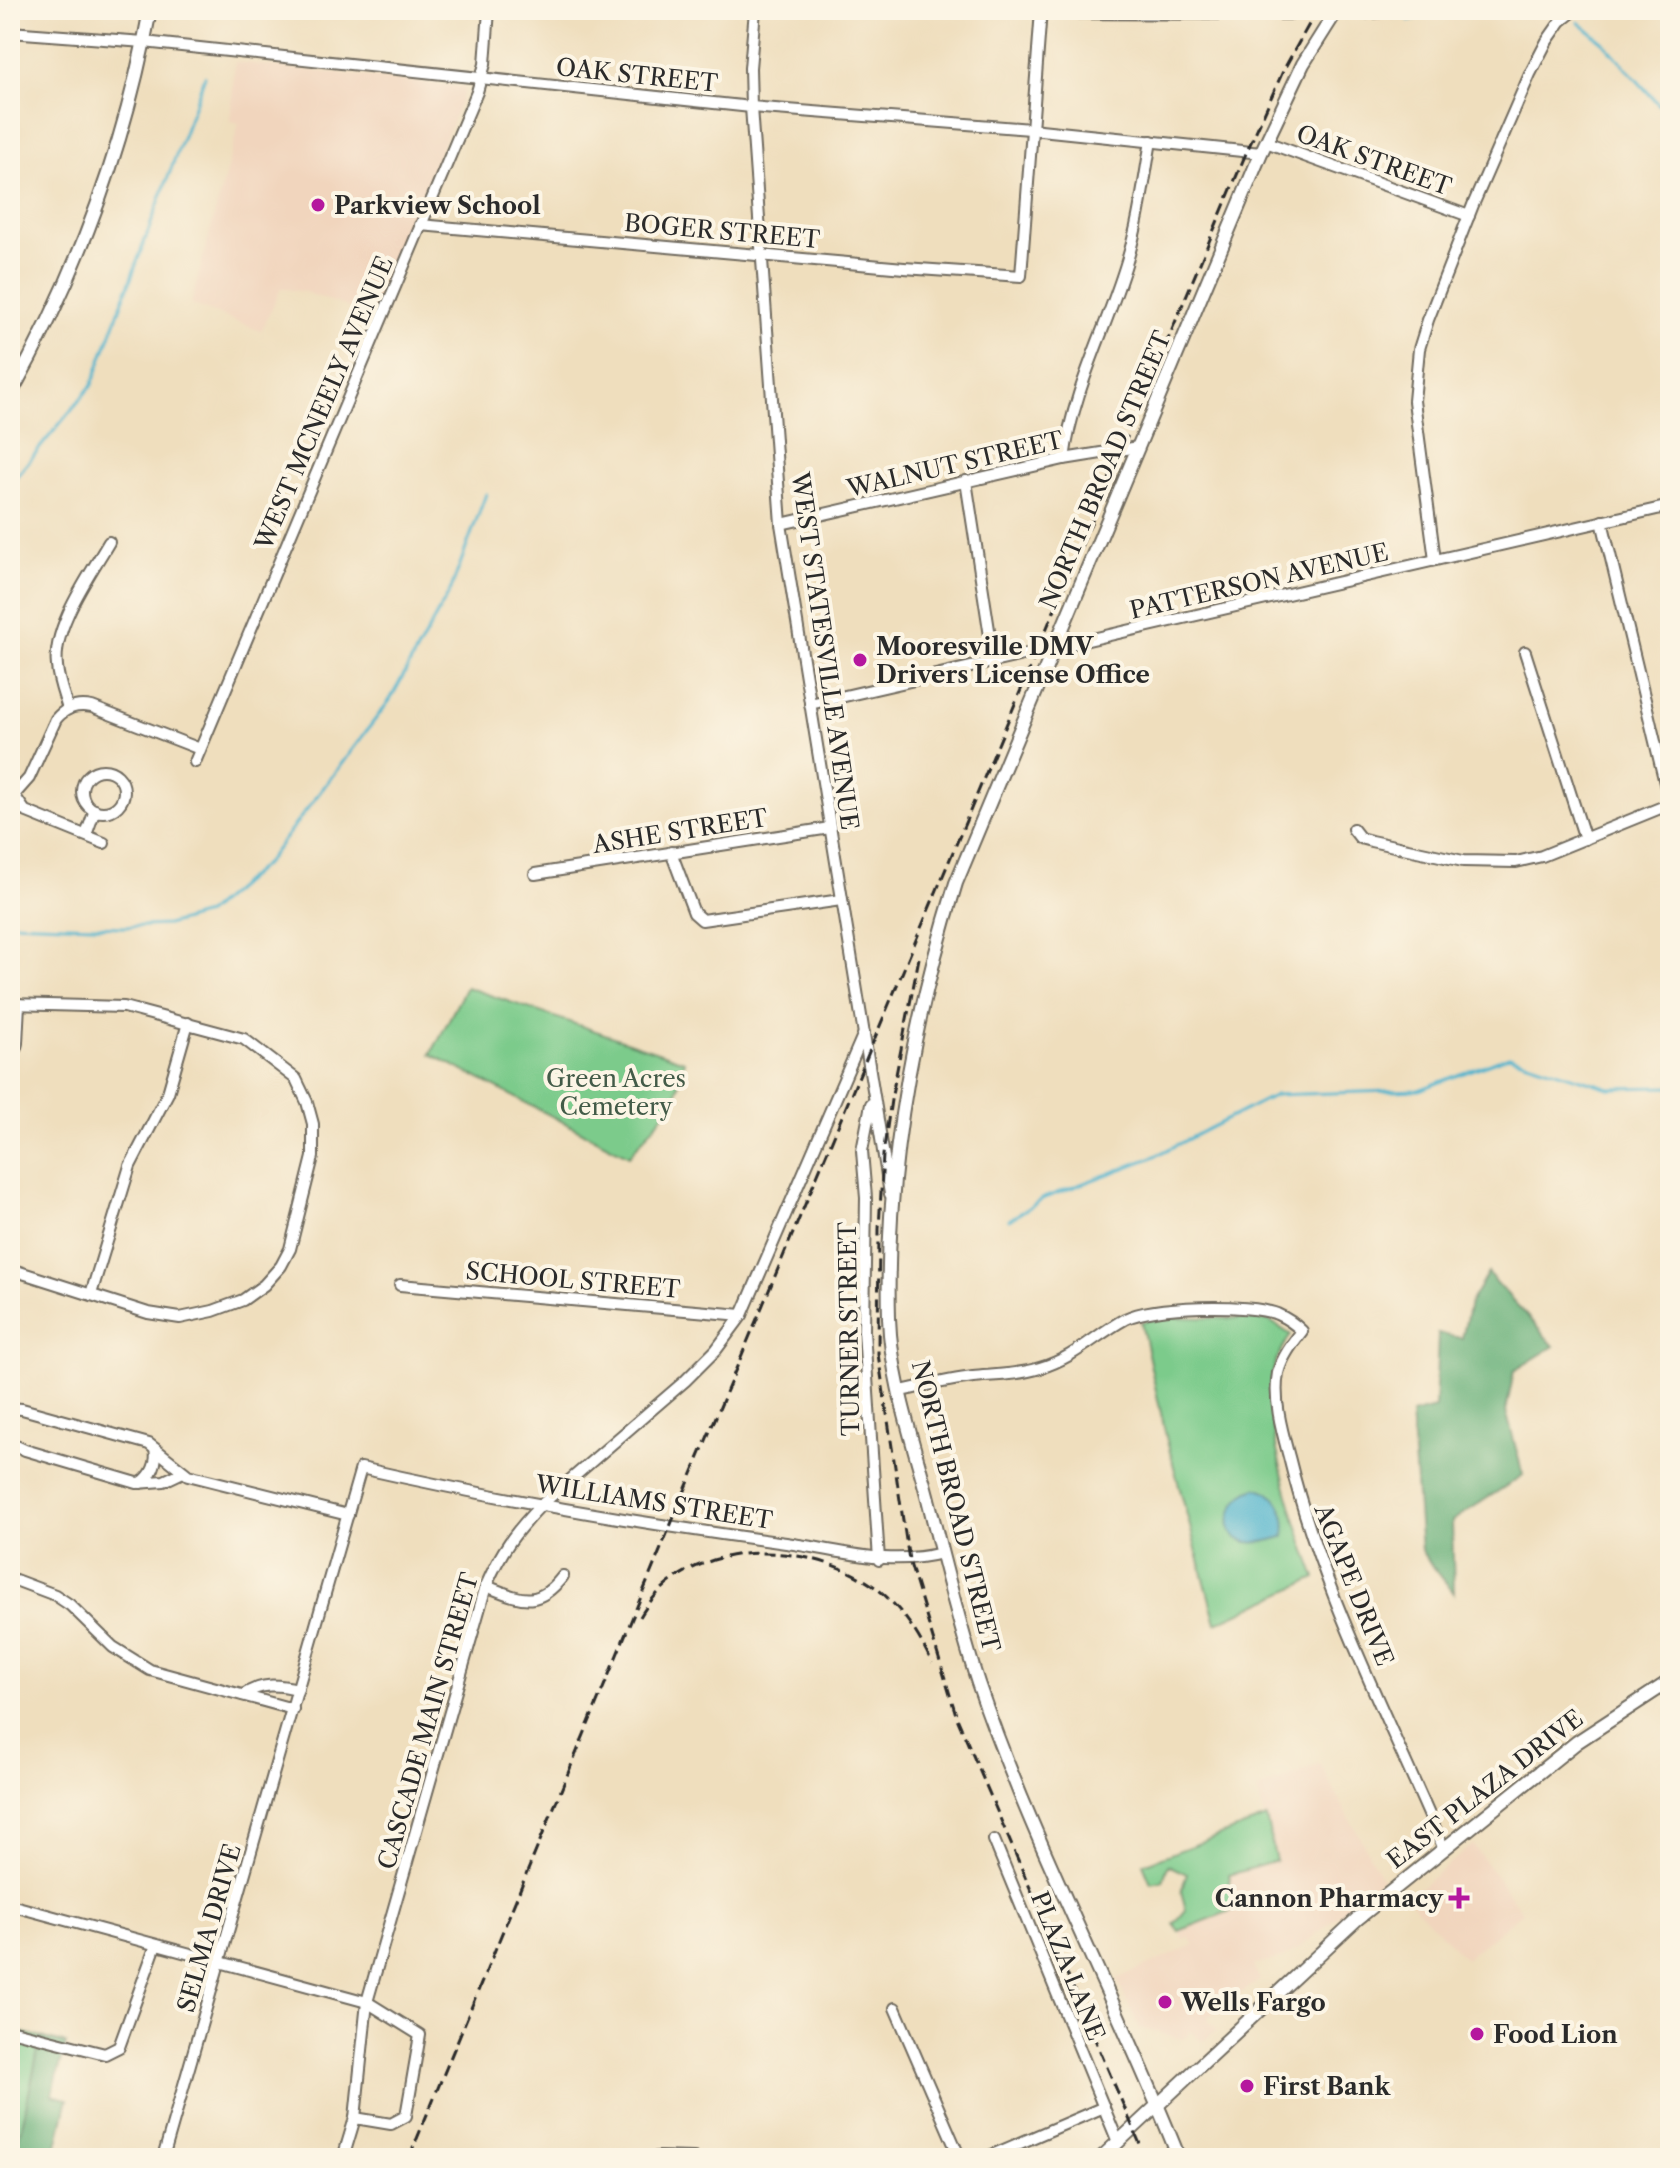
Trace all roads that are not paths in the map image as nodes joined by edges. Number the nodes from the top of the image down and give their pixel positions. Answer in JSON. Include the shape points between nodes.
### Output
{"nodes":[{"id":1,"x":150,"y":10,"type":"edge"},
{"id":2,"x":489,"y":10,"type":"edge"},
{"id":3,"x":755,"y":10,"type":"edge"},
{"id":4,"x":1337,"y":10,"type":"edge"},
{"id":5,"x":1405,"y":10,"type":"edge"},
{"id":6,"x":1575,"y":10,"type":"edge"},
{"id":7,"x":1041,"y":11,"type":"edge"},
{"id":8,"x":1290,"y":14,"type":"dead end"},
{"id":9,"x":1357,"y":14,"type":"dead end"},
{"id":10,"x":10,"y":32,"type":"edge"},
{"id":11,"x":144,"y":42,"type":"junction"},
{"id":12,"x":482,"y":78,"type":"junction"},
{"id":13,"x":751,"y":107,"type":"junction"},
{"id":14,"x":1031,"y":129,"type":"junction"},
{"id":15,"x":1151,"y":141,"type":"junction"},
{"id":16,"x":1263,"y":148,"type":"junction"},
{"id":17,"x":1469,"y":216,"type":"junction"},
{"id":18,"x":420,"y":225,"type":"junction"},
{"id":19,"x":761,"y":254,"type":"junction"},
{"id":20,"x":10,"y":395,"type":"edge"},
{"id":21,"x":1138,"y":447,"type":"junction"},
{"id":22,"x":1064,"y":459,"type":"junction"},
{"id":23,"x":966,"y":481,"type":"junction"},
{"id":24,"x":1670,"y":506,"type":"edge"},
{"id":25,"x":1602,"y":521,"type":"junction"},
{"id":26,"x":781,"y":524,"type":"junction"},
{"id":27,"x":109,"y":542,"type":"dead end"},
{"id":28,"x":1435,"y":560,"type":"junction"},
{"id":29,"x":1054,"y":648,"type":"junction"},
{"id":30,"x":1525,"y":652,"type":"dead end"},
{"id":31,"x":994,"y":662,"type":"junction"},
{"id":32,"x":810,"y":704,"type":"junction"},
{"id":33,"x":68,"y":709,"type":"junction"},
{"id":34,"x":200,"y":749,"type":"junction"},
{"id":35,"x":195,"y":762,"type":"dead end"},
{"id":36,"x":12,"y":796,"type":"edge"},
{"id":37,"x":1670,"y":804,"type":"edge"},
{"id":38,"x":95,"y":810,"type":"junction"},
{"id":39,"x":830,"y":828,"type":"junction"},
{"id":40,"x":1353,"y":829,"type":"dead end"},
{"id":41,"x":86,"y":835,"type":"junction"},
{"id":42,"x":1585,"y":839,"type":"junction"},
{"id":43,"x":104,"y":843,"type":"dead end"},
{"id":44,"x":671,"y":852,"type":"junction"},
{"id":45,"x":535,"y":874,"type":"dead end"},
{"id":46,"x":841,"y":900,"type":"junction"},
{"id":47,"x":14,"y":1004,"type":"edge"},
{"id":48,"x":188,"y":1023,"type":"junction"},
{"id":49,"x":864,"y":1033,"type":"junction"},
{"id":50,"x":10,"y":1071,"type":"edge"},
{"id":51,"x":873,"y":1099,"type":"junction"},
{"id":52,"x":891,"y":1198,"type":"junction"},
{"id":53,"x":10,"y":1269,"type":"edge"},
{"id":54,"x":400,"y":1285,"type":"dead end"},
{"id":55,"x":91,"y":1294,"type":"junction"},
{"id":56,"x":742,"y":1315,"type":"junction"},
{"id":57,"x":900,"y":1391,"type":"junction"},
{"id":58,"x":10,"y":1408,"type":"edge"},
{"id":59,"x":10,"y":1443,"type":"edge"},
{"id":60,"x":155,"y":1449,"type":"junction"},
{"id":61,"x":361,"y":1468,"type":"joint"},
{"id":62,"x":183,"y":1472,"type":"junction"},
{"id":63,"x":141,"y":1483,"type":"junction"},
{"id":64,"x":541,"y":1505,"type":"junction"},
{"id":65,"x":348,"y":1515,"type":"junction"},
{"id":66,"x":942,"y":1553,"type":"junction"},
{"id":67,"x":879,"y":1560,"type":"junction"},
{"id":68,"x":563,"y":1576,"type":"dead end"},
{"id":69,"x":10,"y":1578,"type":"edge"},
{"id":70,"x":486,"y":1586,"type":"junction"},
{"id":71,"x":1670,"y":1681,"type":"edge"},
{"id":72,"x":298,"y":1689,"type":"junction"},
{"id":73,"x":243,"y":1695,"type":"junction"},
{"id":74,"x":293,"y":1709,"type":"junction"},
{"id":75,"x":994,"y":1840,"type":"dead end"},
{"id":76,"x":1443,"y":1847,"type":"junction"},
{"id":77,"x":10,"y":1905,"type":"edge"},
{"id":78,"x":156,"y":1945,"type":"junction"},
{"id":79,"x":219,"y":1962,"type":"junction"},
{"id":80,"x":367,"y":2002,"type":"junction"},
{"id":81,"x":895,"y":2008,"type":"dead end"},
{"id":82,"x":10,"y":2030,"type":"edge"},
{"id":83,"x":1158,"y":2105,"type":"junction"},
{"id":84,"x":1104,"y":2107,"type":"junction"},
{"id":85,"x":355,"y":2118,"type":"junction"},
{"id":86,"x":1118,"y":2142,"type":"junction"},
{"id":87,"x":657,"y":2157,"type":"edge"},
{"id":88,"x":163,"y":2158,"type":"edge"},
{"id":89,"x":343,"y":2158,"type":"edge"},
{"id":90,"x":694,"y":2158,"type":"edge"},
{"id":91,"x":960,"y":2158,"type":"edge"},
{"id":92,"x":985,"y":2158,"type":"edge"},
{"id":93,"x":1101,"y":2158,"type":"edge"},
{"id":94,"x":1179,"y":2158,"type":"edge"}],
"edges":[{"from":1,"to":11,"type":"main road"},
{"from":2,"to":12,"type":"street","name":"WEST MCNEELY AVENUE"},
{"from":3,"to":13,"type":"street","name":"WEST STATESVILLE AVENUE"},
{"from":4,"to":16,"type":"main road","name":"NORTH BROAD STREET","via":[[1303,64]]},
{"from":5,"to":9,"type":"street"},
{"from":6,"to":17,"type":"street","via":[[1561,21],[1538,58]]},
{"from":7,"to":8,"type":"street"},
{"from":7,"to":14,"type":"street"},
{"from":10,"to":11,"type":"street","name":"OAK STREET"},
{"from":11,"to":12,"type":"street","name":"OAK STREET"},
{"from":11,"to":20,"type":"main road","via":[[114,159],[80,252]]},
{"from":12,"to":13,"type":"street","name":"OAK STREET"},
{"from":12,"to":18,"type":"street","name":"WEST MCNEELY AVENUE"},
{"from":13,"to":14,"type":"street","name":"OAK STREET"},
{"from":13,"to":19,"type":"street","name":"WEST STATESVILLE AVENUE"},
{"from":14,"to":15,"type":"street","name":"OAK STREET"},
{"from":14,"to":19,"type":"street","name":"BOGER STREET","via":[[1021,276]]},
{"from":15,"to":16,"type":"street","name":"OAK STREET"},
{"from":15,"to":22,"type":"street","via":[[1127,259],[1072,413]]},
{"from":16,"to":17,"type":"street","name":"OAK STREET"},
{"from":16,"to":21,"type":"main road","name":"NORTH BROAD STREET"},
{"from":17,"to":28,"type":"street","via":[[1428,320],[1416,377],[1414,401]]},
{"from":18,"to":19,"type":"street","name":"BOGER STREET"},
{"from":18,"to":34,"type":"street","name":"WEST MCNEELY AVENUE"},
{"from":19,"to":26,"type":"street","name":"WEST STATESVILLE AVENUE"},
{"from":21,"to":22,"type":"street","name":"WALNUT STREET"},
{"from":21,"to":29,"type":"main road","name":"NORTH BROAD STREET"},
{"from":22,"to":23,"type":"street","name":"WALNUT STREET"},
{"from":23,"to":26,"type":"street","name":"WALNUT STREET"},
{"from":23,"to":31,"type":"street"},
{"from":24,"to":25,"type":"street","name":"PATTERSON AVENUE"},
{"from":25,"to":28,"type":"street","name":"PATTERSON AVENUE"},
{"from":25,"to":37,"type":"street"},
{"from":26,"to":32,"type":"street","name":"WEST STATESVILLE AVENUE"},
{"from":27,"to":33,"type":"street","via":[[58,640],[56,664]]},
{"from":28,"to":29,"type":"street","name":"PATTERSON AVENUE"},
{"from":29,"to":31,"type":"street","name":"PATTERSON AVENUE"},
{"from":29,"to":52,"type":"main road","name":"NORTH BROAD STREET","via":[[945,919],[924,990]]},
{"from":30,"to":42,"type":"street"},
{"from":31,"to":32,"type":"street","name":"PATTERSON AVENUE"},
{"from":32,"to":39,"type":"street","name":"WEST STATESVILLE AVENUE"},
{"from":33,"to":34,"type":"street","via":[[92,707]]},
{"from":33,"to":36,"type":"street","via":[[56,719],[29,778]]},
{"from":34,"to":35,"type":"street","name":"WEST MCNEELY AVENUE"},
{"from":36,"to":41,"type":"street","via":[[25,811]]},
{"from":37,"to":42,"type":"street"},
{"from":38,"to":38,"type":"street","via":[[114,809],[122,800],[122,782],[113,773],[101,771],[86,780],[84,798]]},
{"from":38,"to":41,"type":"street"},
{"from":39,"to":44,"type":"street","name":"ASHE STREET"},
{"from":39,"to":46,"type":"street","name":"WEST STATESVILLE AVENUE"},
{"from":40,"to":42,"type":"street","via":[[1371,841],[1489,863],[1542,856]]},
{"from":41,"to":43,"type":"street"},
{"from":44,"to":45,"type":"street","name":"ASHE STREET"},
{"from":44,"to":46,"type":"street","via":[[694,913],[702,920]]},
{"from":46,"to":49,"type":"street","name":"WEST STATESVILLE AVENUE"},
{"from":47,"to":48,"type":"street","via":[[124,1007]]},
{"from":47,"to":50,"type":"street","via":[[17,1043]]},
{"from":48,"to":55,"type":"street","via":[[168,1093],[130,1166]]},
{"from":48,"to":55,"type":"street","via":[[244,1039],[296,1079],[307,1102],[313,1157],[290,1249],[264,1285],[213,1311],[180,1318]]},
{"from":49,"to":51,"type":"street","name":"WEST STATESVILLE AVENUE"},
{"from":49,"to":56,"type":"street","name":"CASCADE MAIN STREET"},
{"from":51,"to":52,"type":"street","name":"WEST STATESVILLE AVENUE"},
{"from":51,"to":67,"type":"street","name":"TURNER STREET","via":[[862,1151],[864,1331]]},
{"from":52,"to":57,"type":"main road","name":"NORTH BROAD STREET","via":[[889,1322]]},
{"from":53,"to":55,"type":"street"},
{"from":54,"to":56,"type":"street","name":"SCHOOL STREET"},
{"from":56,"to":64,"type":"street","name":"CASCADE MAIN STREET","via":[[685,1381]]},
{"from":57,"to":66,"type":"main road","name":"NORTH BROAD STREET"},
{"from":57,"to":76,"type":"street","name":"AGAPE DRIVE","via":[[1037,1369],[1064,1360],[1126,1319],[1160,1309],[1264,1310],[1302,1331],[1282,1362],[1277,1399],[1300,1503]]},
{"from":58,"to":60,"type":"street"},
{"from":59,"to":63,"type":"street"},
{"from":60,"to":62,"type":"street"},
{"from":60,"to":63,"type":"street","via":[[154,1468]]},
{"from":61,"to":64,"type":"street","name":"WILLIAMS STREET"},
{"from":61,"to":65,"type":"street","name":"SELMA DRIVE"},
{"from":62,"to":63,"type":"street"},
{"from":62,"to":65,"type":"street"},
{"from":64,"to":67,"type":"street","name":"WILLIAMS STREET"},
{"from":64,"to":70,"type":"street","name":"CASCADE MAIN STREET","via":[[499,1554]]},
{"from":65,"to":72,"type":"street","name":"SELMA DRIVE"},
{"from":66,"to":67,"type":"street","name":"WILLIAMS STREET"},
{"from":66,"to":83,"type":"main road","name":"NORTH BROAD STREET","via":[[977,1679],[1009,1761]]},
{"from":68,"to":70,"type":"street","via":[[553,1589],[532,1600]]},
{"from":69,"to":73,"type":"street","via":[[55,1595],[113,1647],[150,1670]]},
{"from":70,"to":80,"type":"street","name":"CASCADE MAIN STREET"},
{"from":71,"to":76,"type":"main road","name":"EAST PLAZA DRIVE","via":[[1577,1742]]},
{"from":72,"to":73,"type":"street","via":[[267,1684]]},
{"from":72,"to":74,"type":"street","name":"SELMA DRIVE"},
{"from":73,"to":74,"type":"street"},
{"from":74,"to":79,"type":"street","name":"SELMA DRIVE"},
{"from":75,"to":84,"type":"street","name":"PLAZA LANE"},
{"from":76,"to":83,"type":"main road","name":"EAST PLAZA DRIVE","via":[[1357,1919]]},
{"from":77,"to":78,"type":"street"},
{"from":78,"to":79,"type":"street"},
{"from":78,"to":82,"type":"street","via":[[119,2047],[112,2052]]},
{"from":79,"to":80,"type":"street"},
{"from":79,"to":88,"type":"street","name":"SELMA DRIVE"},
{"from":80,"to":85,"type":"street","name":"CASCADE MAIN STREET"},
{"from":80,"to":85,"type":"street","via":[[420,2035],[406,2116],[391,2124]]},
{"from":81,"to":91,"type":"street"},
{"from":83,"to":86,"type":"main road","name":"EAST PLAZA DRIVE"},
{"from":83,"to":94,"type":"main road","name":"NORTH BROAD STREET"},
{"from":84,"to":86,"type":"street","name":"PLAZA LANE"},
{"from":84,"to":92,"type":"street"},
{"from":85,"to":89,"type":"street","name":"CASCADE MAIN STREET"},
{"from":86,"to":93,"type":"main road","name":"EAST PLAZA DRIVE"},
{"from":87,"to":90,"type":"street"}]}
